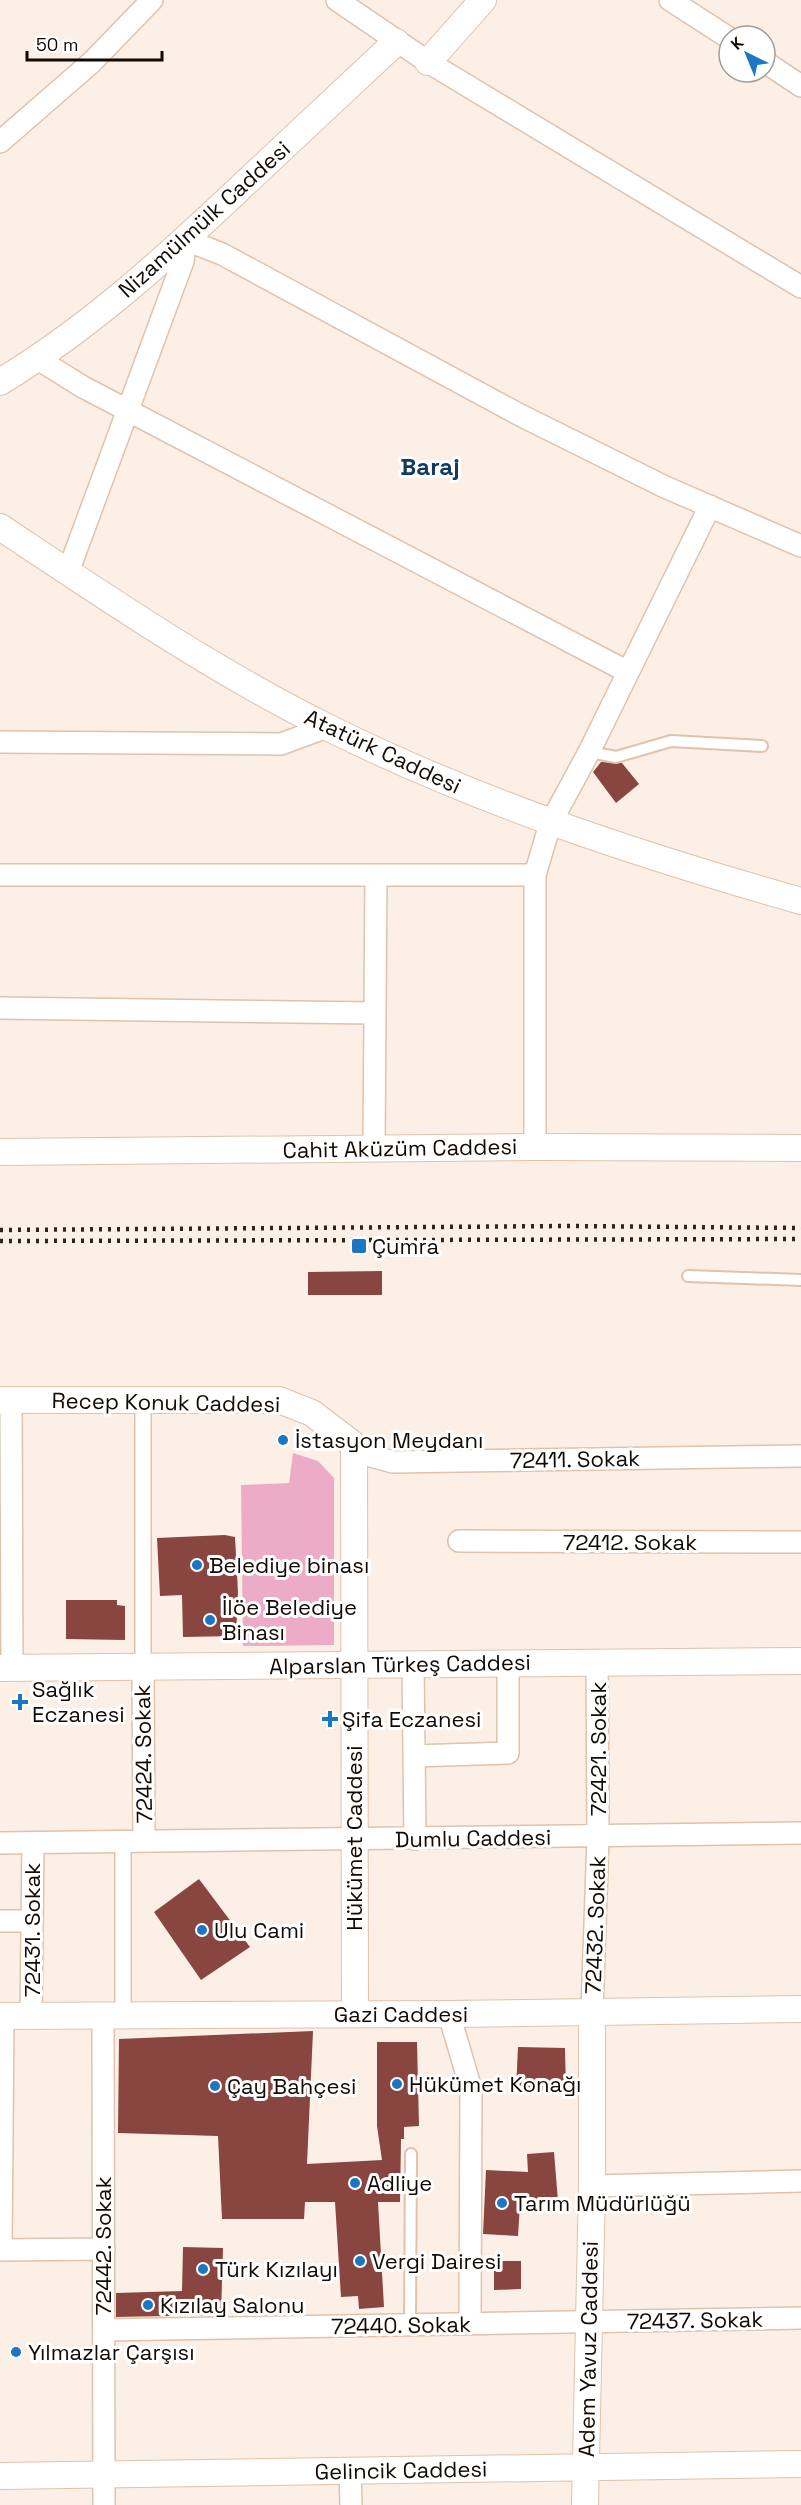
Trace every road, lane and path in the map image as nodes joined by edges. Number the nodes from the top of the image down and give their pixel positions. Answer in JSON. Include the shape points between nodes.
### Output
{"nodes":[{"id":1,"x":152,"y":0,"type":"edge"},
{"id":2,"x":337,"y":0,"type":"edge"},
{"id":3,"x":483,"y":0,"type":"edge"},
{"id":4,"x":670,"y":0,"type":"edge"},
{"id":5,"x":717,"y":30,"type":"edge"},
{"id":6,"x":396,"y":42,"type":"junction"},
{"id":7,"x":428,"y":62,"type":"junction"},
{"id":8,"x":777,"y":70,"type":"edge"},
{"id":9,"x":801,"y":86,"type":"edge"},
{"id":10,"x":0,"y":142,"type":"edge"},
{"id":11,"x":186,"y":240,"type":"junction"},
{"id":12,"x":801,"y":286,"type":"edge"},
{"id":13,"x":38,"y":359,"type":"junction"},
{"id":14,"x":0,"y":382,"type":"edge"},
{"id":15,"x":127,"y":410,"type":"junction"},
{"id":16,"x":710,"y":506,"type":"junction"},
{"id":17,"x":0,"y":527,"type":"edge"},
{"id":18,"x":801,"y":546,"type":"edge"},
{"id":19,"x":68,"y":572,"type":"junction"},
{"id":20,"x":628,"y":672,"type":"junction"},
{"id":21,"x":327,"y":728,"type":"junction"},
{"id":22,"x":0,"y":741,"type":"edge"},
{"id":23,"x":762,"y":746,"type":"dead end"},
{"id":24,"x":589,"y":752,"type":"junction"},
{"id":25,"x":550,"y":824,"type":"junction"},
{"id":26,"x":0,"y":875,"type":"edge"},
{"id":27,"x":376,"y":875,"type":"junction"},
{"id":28,"x":535,"y":875,"type":"junction"},
{"id":29,"x":801,"y":901,"type":"edge"},
{"id":30,"x":0,"y":1008,"type":"edge"},
{"id":31,"x":375,"y":1012,"type":"junction"},
{"id":32,"x":535,"y":1147,"type":"junction"},
{"id":33,"x":374,"y":1148,"type":"junction"},
{"id":34,"x":801,"y":1148,"type":"edge"},
{"id":35,"x":0,"y":1152,"type":"edge"},
{"id":36,"x":688,"y":1276,"type":"dead end"},
{"id":37,"x":801,"y":1280,"type":"edge"},
{"id":38,"x":6,"y":1400,"type":"edge"},
{"id":39,"x":143,"y":1400,"type":"junction"},
{"id":40,"x":354,"y":1445,"type":"junction"},
{"id":41,"x":801,"y":1456,"type":"edge"},
{"id":42,"x":459,"y":1542,"type":"dead end"},
{"id":43,"x":801,"y":1542,"type":"edge"},
{"id":44,"x":801,"y":1661,"type":"edge"},
{"id":45,"x":597,"y":1662,"type":"junction"},
{"id":46,"x":508,"y":1663,"type":"junction"},
{"id":47,"x":354,"y":1664,"type":"junction"},
{"id":48,"x":413,"y":1664,"type":"junction"},
{"id":49,"x":143,"y":1667,"type":"junction"},
{"id":50,"x":6,"y":1668,"type":"edge"},
{"id":51,"x":414,"y":1756,"type":"junction"},
{"id":52,"x":801,"y":1833,"type":"edge"},
{"id":53,"x":598,"y":1837,"type":"junction"},
{"id":54,"x":415,"y":1839,"type":"junction"},
{"id":55,"x":355,"y":1840,"type":"junction"},
{"id":56,"x":123,"y":1841,"type":"junction"},
{"id":57,"x":144,"y":1841,"type":"junction"},
{"id":58,"x":0,"y":1843,"type":"edge"},
{"id":59,"x":33,"y":1843,"type":"junction"},
{"id":60,"x":0,"y":1921,"type":"edge"},
{"id":61,"x":32,"y":1921,"type":"junction"},
{"id":62,"x":801,"y":2009,"type":"edge"},
{"id":63,"x":592,"y":2012,"type":"junction"},
{"id":64,"x":355,"y":2014,"type":"junction"},
{"id":65,"x":449,"y":2014,"type":"junction"},
{"id":66,"x":3,"y":2016,"type":"edge"},
{"id":67,"x":113,"y":2016,"type":"junction"},
{"id":68,"x":32,"y":2017,"type":"junction"},
{"id":69,"x":411,"y":2154,"type":"dead end"},
{"id":70,"x":801,"y":2181,"type":"edge"},
{"id":71,"x":592,"y":2186,"type":"junction"},
{"id":72,"x":104,"y":2248,"type":"junction"},
{"id":73,"x":2,"y":2250,"type":"edge"},
{"id":74,"x":801,"y":2318,"type":"edge"},
{"id":75,"x":590,"y":2322,"type":"junction"},
{"id":76,"x":470,"y":2323,"type":"junction"},
{"id":77,"x":410,"y":2324,"type":"junction"},
{"id":78,"x":104,"y":2330,"type":"junction"},
{"id":79,"x":801,"y":2464,"type":"edge"},
{"id":80,"x":585,"y":2467,"type":"junction"},
{"id":81,"x":350,"y":2471,"type":"junction"},
{"id":82,"x":104,"y":2475,"type":"junction"},
{"id":83,"x":0,"y":2476,"type":"edge"},
{"id":84,"x":104,"y":2505,"type":"edge"},
{"id":85,"x":351,"y":2505,"type":"edge"},
{"id":86,"x":585,"y":2505,"type":"edge"}],
"edges":[{"from":1,"to":10,"type":"street","via":[[92,62]]},
{"from":2,"to":6,"type":"street"},
{"from":3,"to":7,"type":"street"},
{"from":4,"to":5,"type":"street"},
{"from":6,"to":7,"type":"street"},
{"from":6,"to":11,"type":"street","name":"Nizamülmülk Caddesi"},
{"from":7,"to":12,"type":"street"},
{"from":8,"to":9,"type":"street"},
{"from":11,"to":13,"type":"street","name":"Nizamülmülk Caddesi","via":[[95,318]]},
{"from":11,"to":15,"type":"street","via":[[183,261]]},
{"from":11,"to":16,"type":"street","via":[[222,254],[520,415]]},
{"from":13,"to":14,"type":"street","name":"Nizamülmülk Caddesi"},
{"from":13,"to":15,"type":"street"},
{"from":15,"to":19,"type":"street"},
{"from":15,"to":20,"type":"street"},
{"from":16,"to":18,"type":"street"},
{"from":16,"to":20,"type":"street"},
{"from":17,"to":19,"type":"street","name":"Atatürk Caddesi"},
{"from":19,"to":21,"type":"street","name":"Atatürk Caddesi","via":[[178,643]]},
{"from":20,"to":24,"type":"street"},
{"from":21,"to":22,"type":"street","via":[[280,744]]},
{"from":21,"to":25,"type":"street","name":"Atatürk Caddesi"},
{"from":23,"to":24,"type":"lane","via":[[671,741],[616,756]]},
{"from":24,"to":25,"type":"street"},
{"from":25,"to":28,"type":"street"},
{"from":25,"to":29,"type":"street","name":"Atatürk Caddesi"},
{"from":26,"to":27,"type":"street"},
{"from":27,"to":28,"type":"street"},
{"from":27,"to":31,"type":"street"},
{"from":28,"to":32,"type":"street"},
{"from":30,"to":31,"type":"street"},
{"from":31,"to":33,"type":"street"},
{"from":32,"to":33,"type":"street","name":"Cahit Aküzüm Caddesi"},
{"from":32,"to":34,"type":"street","name":"Cahit Aküzüm Caddesi"},
{"from":33,"to":35,"type":"street","name":"Cahit Aküzüm Caddesi"},
{"from":36,"to":37,"type":"lane"},
{"from":38,"to":39,"type":"street","name":"Recep Konuk Caddesi"},
{"from":38,"to":50,"type":"street"},
{"from":39,"to":40,"type":"street","name":"Recep Konuk Caddesi","via":[[279,1400],[312,1413]]},
{"from":39,"to":49,"type":"street"},
{"from":40,"to":41,"type":"street","name":"72411. Sokak","via":[[367,1455],[393,1462]]},
{"from":40,"to":47,"type":"street","name":"Hükümet Caddesi"},
{"from":42,"to":43,"type":"street","name":"72412. Sokak"},
{"from":44,"to":45,"type":"street","name":"Alparslan Türkeş Caddesi"},
{"from":45,"to":46,"type":"street","name":"Alparslan Türkeş Caddesi"},
{"from":45,"to":53,"type":"street","name":"72421. Sokak"},
{"from":46,"to":48,"type":"street","name":"Alparslan Türkeş Caddesi"},
{"from":46,"to":51,"type":"street","via":[[508,1753]]},
{"from":47,"to":48,"type":"street","name":"Alparslan Türkeş Caddesi"},
{"from":47,"to":49,"type":"street","name":"Alparslan Türkeş Caddesi"},
{"from":47,"to":55,"type":"street","name":"Hükümet Caddesi"},
{"from":48,"to":51,"type":"street"},
{"from":49,"to":50,"type":"street","name":"Alparslan Türkeş Caddesi"},
{"from":49,"to":57,"type":"street","name":"72424. Sokak"},
{"from":51,"to":54,"type":"street"},
{"from":52,"to":53,"type":"street","name":"Dumlu Caddesi"},
{"from":53,"to":54,"type":"street","name":"Dumlu Caddesi"},
{"from":53,"to":63,"type":"street","name":"72432. Sokak"},
{"from":54,"to":55,"type":"street","name":"Dumlu Caddesi"},
{"from":55,"to":57,"type":"street","name":"Dumlu Caddesi"},
{"from":55,"to":64,"type":"street","name":"Hükümet Caddesi"},
{"from":56,"to":57,"type":"street","name":"Dumlu Caddesi"},
{"from":56,"to":59,"type":"street","name":"Dumlu Caddesi"},
{"from":56,"to":67,"type":"street"},
{"from":58,"to":59,"type":"street","name":"Dumlu Caddesi"},
{"from":59,"to":61,"type":"street","name":"72431. Sokak"},
{"from":60,"to":61,"type":"street"},
{"from":61,"to":68,"type":"street","name":"72431. Sokak"},
{"from":62,"to":63,"type":"street","name":"Gazi Caddesi"},
{"from":63,"to":65,"type":"street","name":"Gazi Caddesi"},
{"from":63,"to":71,"type":"street","name":"Adem Yavuz Caddesi"},
{"from":64,"to":65,"type":"street","name":"Gazi Caddesi"},
{"from":64,"to":67,"type":"street","name":"Gazi Caddesi"},
{"from":65,"to":76,"type":"street","via":[[471,2089]]},
{"from":66,"to":68,"type":"street","name":"Gazi Caddesi"},
{"from":66,"to":73,"type":"street"},
{"from":67,"to":68,"type":"street","name":"Gazi Caddesi"},
{"from":67,"to":72,"type":"street","name":"72442. Sokak"},
{"from":69,"to":77,"type":"lane"},
{"from":70,"to":71,"type":"street"},
{"from":71,"to":75,"type":"street","name":"Adem Yavuz Caddesi"},
{"from":72,"to":73,"type":"street"},
{"from":72,"to":78,"type":"street","name":"72442. Sokak"},
{"from":74,"to":75,"type":"street","name":"72437. Sokak"},
{"from":75,"to":76,"type":"street","name":"72440. Sokak"},
{"from":75,"to":80,"type":"street","name":"Adem Yavuz Caddesi"},
{"from":76,"to":77,"type":"street","name":"72440. Sokak"},
{"from":77,"to":78,"type":"street","name":"72440. Sokak"},
{"from":78,"to":82,"type":"street","name":"72442. Sokak"},
{"from":79,"to":80,"type":"street","name":"Gelincik Caddesi"},
{"from":80,"to":81,"type":"street","name":"Gelincik Caddesi"},
{"from":80,"to":86,"type":"street","name":"Adem Yavuz Caddesi"},
{"from":81,"to":82,"type":"street","name":"Gelincik Caddesi"},
{"from":81,"to":85,"type":"street"},
{"from":82,"to":83,"type":"street","name":"Gelincik Caddesi"},
{"from":82,"to":84,"type":"street","name":"72442. Sokak"}]}
